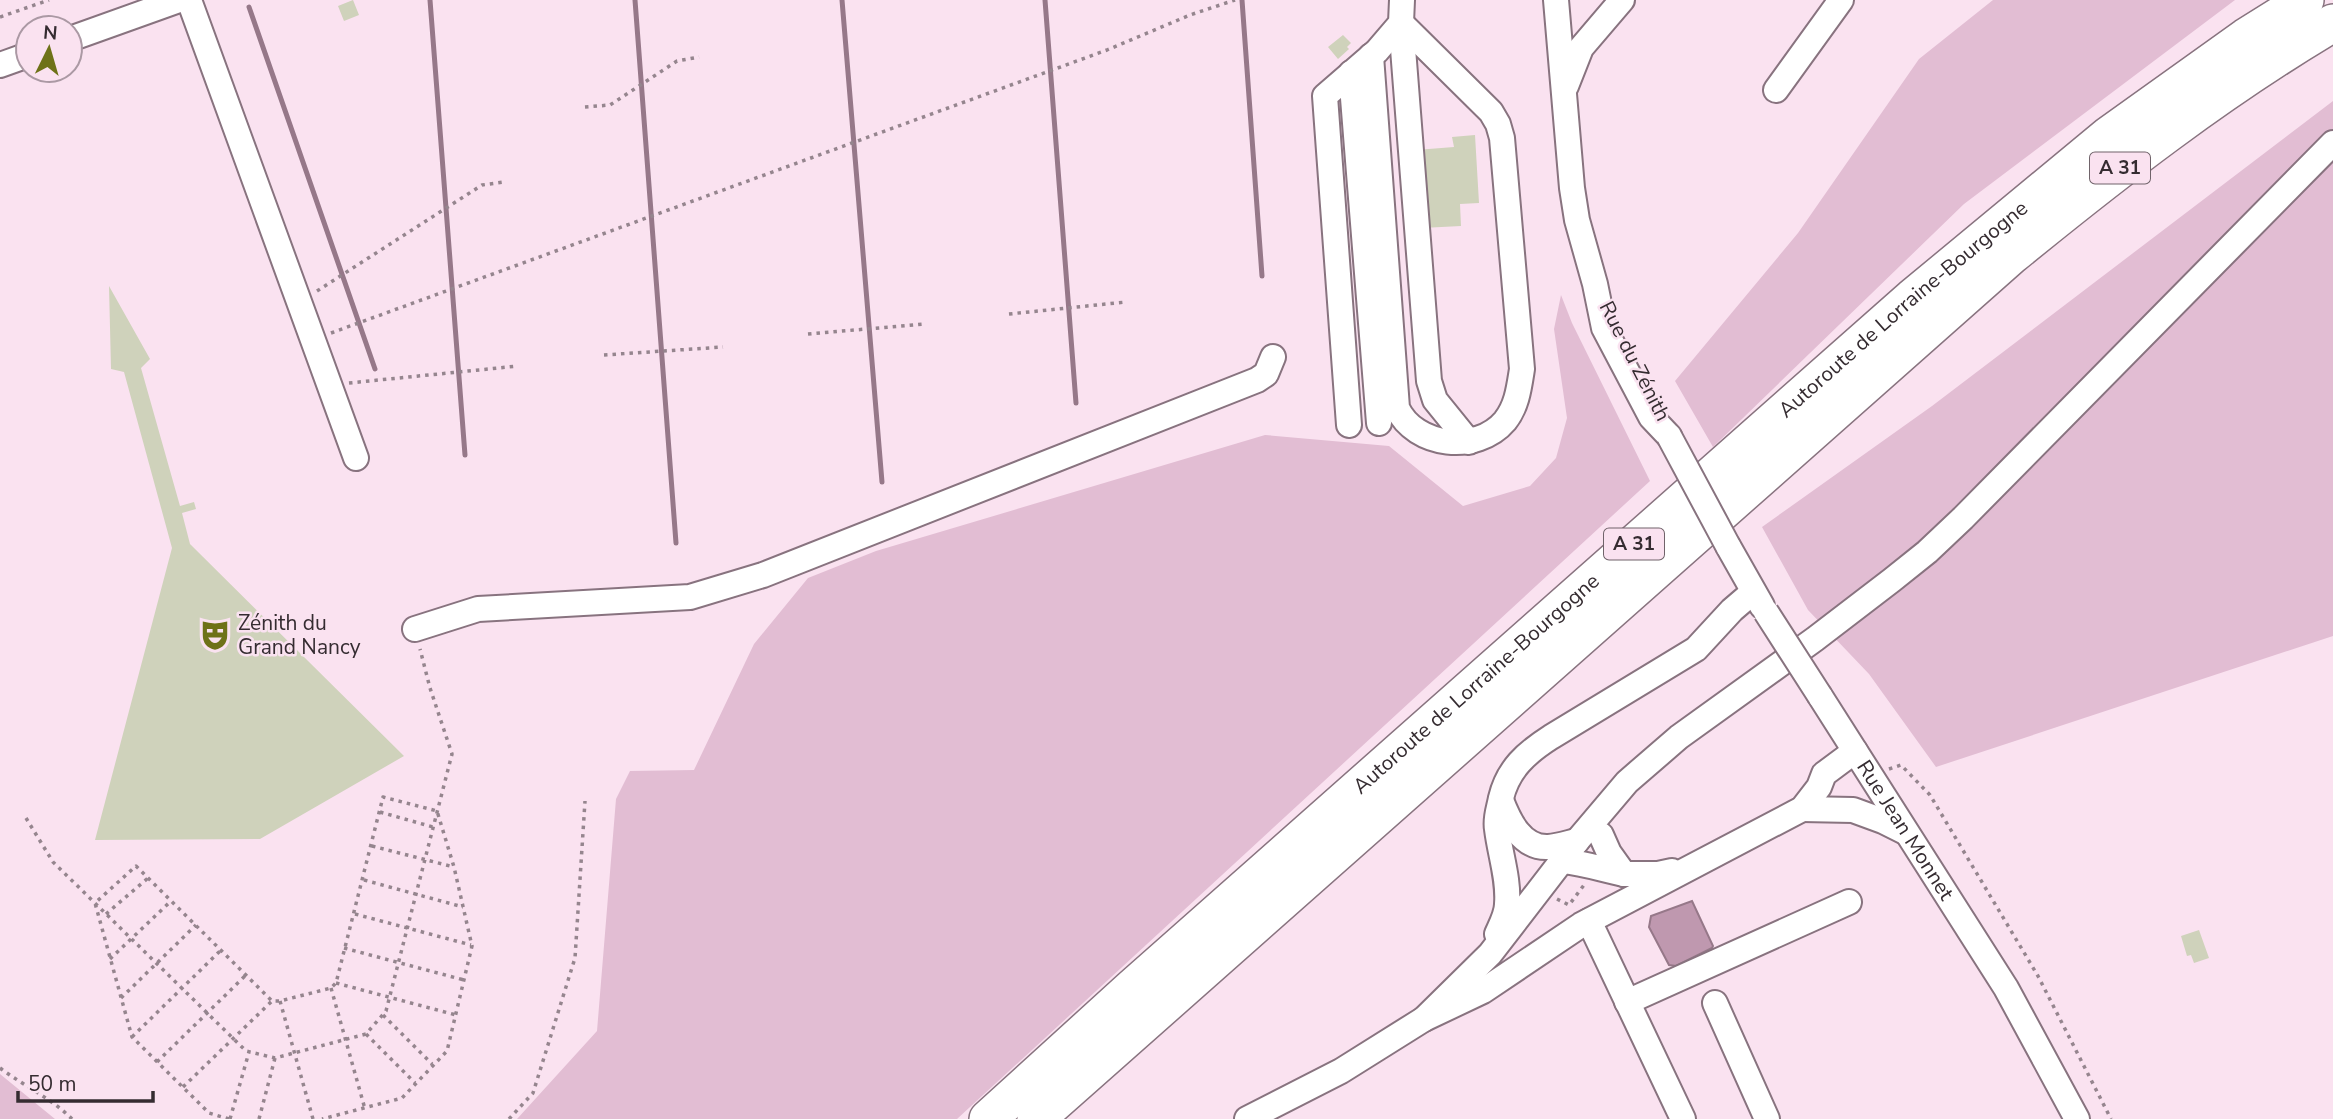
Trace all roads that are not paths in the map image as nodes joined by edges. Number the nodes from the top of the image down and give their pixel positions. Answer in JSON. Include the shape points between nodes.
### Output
{"nodes":[{"id":1,"x":179,"y":0,"type":"edge"},
{"id":2,"x":189,"y":0,"type":"edge"},
{"id":3,"x":1556,"y":0,"type":"edge"},
{"id":4,"x":1622,"y":0,"type":"edge"},
{"id":5,"x":1841,"y":0,"type":"edge"},
{"id":6,"x":2305,"y":0,"type":"edge"},
{"id":7,"x":1402,"y":12,"type":"edge"},
{"id":8,"x":2333,"y":23,"type":"edge"},
{"id":9,"x":84,"y":34,"type":"edge"},
{"id":10,"x":1371,"y":56,"type":"junction"},
{"id":11,"x":1352,"y":73,"type":"junction"},
{"id":12,"x":1776,"y":90,"type":"dead end"},
{"id":13,"x":1564,"y":94,"type":"junction"},
{"id":14,"x":2333,"y":143,"type":"edge"},
{"id":15,"x":1273,"y":357,"type":"dead end"},
{"id":16,"x":1379,"y":423,"type":"dead end"},
{"id":17,"x":1349,"y":425,"type":"dead end"},
{"id":18,"x":1469,"y":442,"type":"junction"},
{"id":19,"x":356,"y":457,"type":"dead end"},
{"id":20,"x":1728,"y":546,"type":"joint"},
{"id":21,"x":1760,"y":602,"type":"junction"},
{"id":22,"x":415,"y":629,"type":"road end"},
{"id":23,"x":1665,"y":749,"type":"junction"},
{"id":24,"x":1855,"y":751,"type":"junction"},
{"id":25,"x":1501,"y":800,"type":"junction"},
{"id":26,"x":1802,"y":809,"type":"junction"},
{"id":27,"x":1907,"y":833,"type":"junction"},
{"id":28,"x":1601,"y":835,"type":"junction"},
{"id":29,"x":1574,"y":855,"type":"junction"},
{"id":30,"x":1693,"y":867,"type":"junction"},
{"id":31,"x":1624,"y":874,"type":"junction"},
{"id":32,"x":1849,"y":902,"type":"dead end"},
{"id":33,"x":1589,"y":921,"type":"junction"},
{"id":34,"x":1490,"y":954,"type":"junction"},
{"id":35,"x":1628,"y":1002,"type":"junction"},
{"id":36,"x":1714,"y":1003,"type":"dead end"},
{"id":37,"x":1435,"y":1015,"type":"junction"},
{"id":38,"x":988,"y":1119,"type":"edge"},
{"id":39,"x":1036,"y":1119,"type":"edge"},
{"id":40,"x":1247,"y":1119,"type":"edge"},
{"id":41,"x":1683,"y":1119,"type":"edge"},
{"id":42,"x":1767,"y":1119,"type":"edge"},
{"id":43,"x":2077,"y":1119,"type":"edge"}],
"edges":[{"from":1,"to":9,"type":"street"},
{"from":2,"to":19,"type":"street"},
{"from":3,"to":13,"type":"street","name":"Rue du Zénith"},
{"from":4,"to":13,"type":"street","via":[[1581,48]]},
{"from":5,"to":12,"type":"street"},
{"from":6,"to":38,"type":"highway","name":"Autoroute de Lorraine-Bourgogne","number":"A 31","via":[[2109,135],[1912,298]]},
{"from":7,"to":10,"type":"street"},
{"from":7,"to":18,"type":"street","via":[[1429,381],[1435,400]]},
{"from":7,"to":18,"type":"street","via":[[1491,112],[1502,138],[1522,369],[1514,407],[1506,421],[1494,432]]},
{"from":8,"to":39,"type":"highway","name":"Autoroute de Lorraine-Bourgogne","number":"A 31","via":[[2187,117],[2011,256]]},
{"from":10,"to":11,"type":"street"},
{"from":10,"to":18,"type":"street","via":[[1397,408],[1410,427],[1429,436],[1445,442]]},
{"from":11,"to":16,"type":"street"},
{"from":11,"to":17,"type":"street","via":[[1325,96]]},
{"from":13,"to":20,"type":"street","name":"Rue du Zénith","bridge":true,"via":[[1577,220],[1604,328],[1650,417],[1669,436]]},
{"from":14,"to":23,"type":"street","via":[[1927,552]]},
{"from":15,"to":22,"type":"street","via":[[1266,374],[1257,380],[763,575],[690,597],[478,609]]},
{"from":20,"to":21,"type":"street","name":"Rue Jean Monnet"},
{"from":21,"to":24,"type":"street","name":"Rue Jean Monnet","bridge":true},
{"from":21,"to":25,"type":"street","via":[[1732,610],[1696,649],[1533,749],[1514,766]]},
{"from":23,"to":28,"type":"street"},
{"from":23,"to":29,"type":"street","via":[[1627,782]]},
{"from":24,"to":26,"type":"street","via":[[1824,774]]},
{"from":24,"to":27,"type":"street","name":"Rue Jean Monnet"},
{"from":25,"to":29,"type":"street","via":[[1508,819],[1530,843]]},
{"from":25,"to":34,"type":"street","via":[[1496,827],[1507,906]]},
{"from":26,"to":27,"type":"street","via":[[1853,810]]},
{"from":26,"to":30,"type":"street"},
{"from":27,"to":43,"type":"street","name":"Rue Jean Monnet","via":[[2006,988]]},
{"from":28,"to":29,"type":"street"},
{"from":28,"to":31,"type":"street"},
{"from":29,"to":31,"type":"street","via":[[1596,869]]},
{"from":29,"to":34,"type":"street"},
{"from":29,"to":37,"type":"street","via":[[1537,920]]},
{"from":30,"to":31,"type":"street"},
{"from":30,"to":33,"type":"street"},
{"from":32,"to":35,"type":"street"},
{"from":33,"to":35,"type":"street"},
{"from":33,"to":37,"type":"street","via":[[1483,991]]},
{"from":34,"to":37,"type":"street"},
{"from":35,"to":41,"type":"street"},
{"from":36,"to":42,"type":"street"},
{"from":37,"to":40,"type":"street","via":[[1341,1071]]}]}
